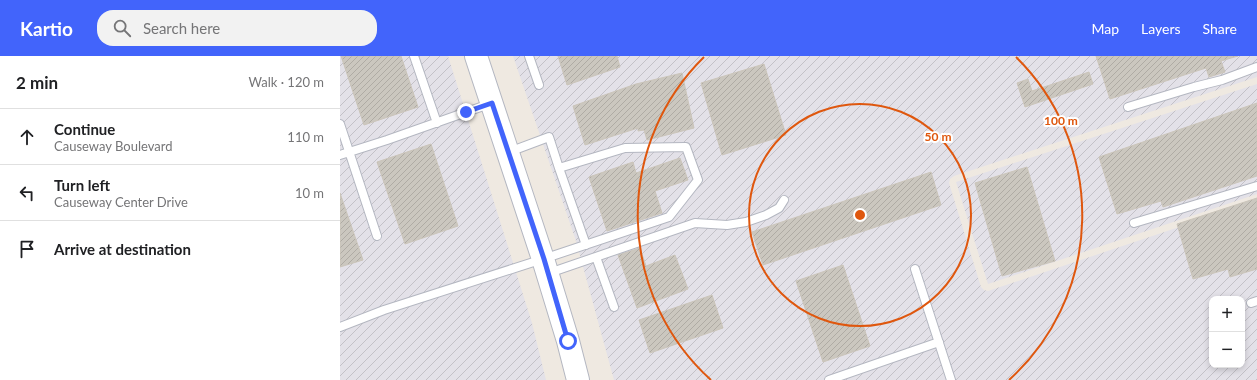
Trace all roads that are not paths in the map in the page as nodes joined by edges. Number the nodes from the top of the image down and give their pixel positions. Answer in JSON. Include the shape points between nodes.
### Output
{"nodes":[{"id":1,"x":414,"y":56,"type":"edge"},
{"id":2,"x":476,"y":56,"type":"edge"},
{"id":3,"x":529,"y":56,"type":"edge"},
{"id":4,"x":1257,"y":67,"type":"edge"},
{"id":5,"x":539,"y":85,"type":"dead end"},
{"id":6,"x":492,"y":103,"type":"junction"},
{"id":7,"x":1128,"y":107,"type":"dead end"},
{"id":8,"x":437,"y":123,"type":"junction"},
{"id":9,"x":340,"y":124,"type":"edge"},
{"id":10,"x":350,"y":152,"type":"junction"},
{"id":11,"x":508,"y":153,"type":"junction"},
{"id":12,"x":340,"y":155,"type":"edge"},
{"id":13,"x":558,"y":168,"type":"junction"},
{"id":14,"x":1257,"y":186,"type":"edge"},
{"id":15,"x":784,"y":200,"type":"dead end"},
{"id":16,"x":1134,"y":223,"type":"dead end"},
{"id":17,"x":377,"y":236,"type":"dead end"},
{"id":18,"x":586,"y":245,"type":"junction"},
{"id":19,"x":596,"y":257,"type":"junction"},
{"id":20,"x":546,"y":266,"type":"junction"},
{"id":21,"x":915,"y":269,"type":"dead end"},
{"id":22,"x":614,"y":307,"type":"dead end"},
{"id":23,"x":340,"y":327,"type":"edge"},
{"id":24,"x":938,"y":342,"type":"junction"},
{"id":25,"x":578,"y":380,"type":"edge"},
{"id":26,"x":829,"y":380,"type":"edge"},
{"id":27,"x":951,"y":380,"type":"edge"}],
"edges":[{"from":1,"to":8,"type":"lane"},
{"from":2,"to":6,"type":"main road"},
{"from":3,"to":5,"type":"lane"},
{"from":4,"to":7,"type":"lane","via":[[1222,80]]},
{"from":6,"to":8,"type":"lane"},
{"from":6,"to":11,"type":"main road"},
{"from":8,"to":10,"type":"lane"},
{"from":9,"to":10,"type":"lane"},
{"from":10,"to":12,"type":"lane"},
{"from":10,"to":17,"type":"lane"},
{"from":11,"to":13,"type":"lane","via":[[549,137]]},
{"from":11,"to":20,"type":"main road"},
{"from":13,"to":18,"type":"lane"},
{"from":13,"to":18,"type":"lane","via":[[625,148],[686,147],[698,180],[669,217]]},
{"from":14,"to":16,"type":"lane"},
{"from":15,"to":19,"type":"lane","via":[[779,208],[746,222],[694,223]]},
{"from":18,"to":20,"type":"lane"},
{"from":19,"to":20,"type":"lane"},
{"from":19,"to":22,"type":"lane"},
{"from":20,"to":23,"type":"lane","via":[[384,310]]},
{"from":20,"to":25,"type":"main road"},
{"from":21,"to":24,"type":"lane"},
{"from":24,"to":26,"type":"lane"},
{"from":24,"to":27,"type":"lane"}]}
